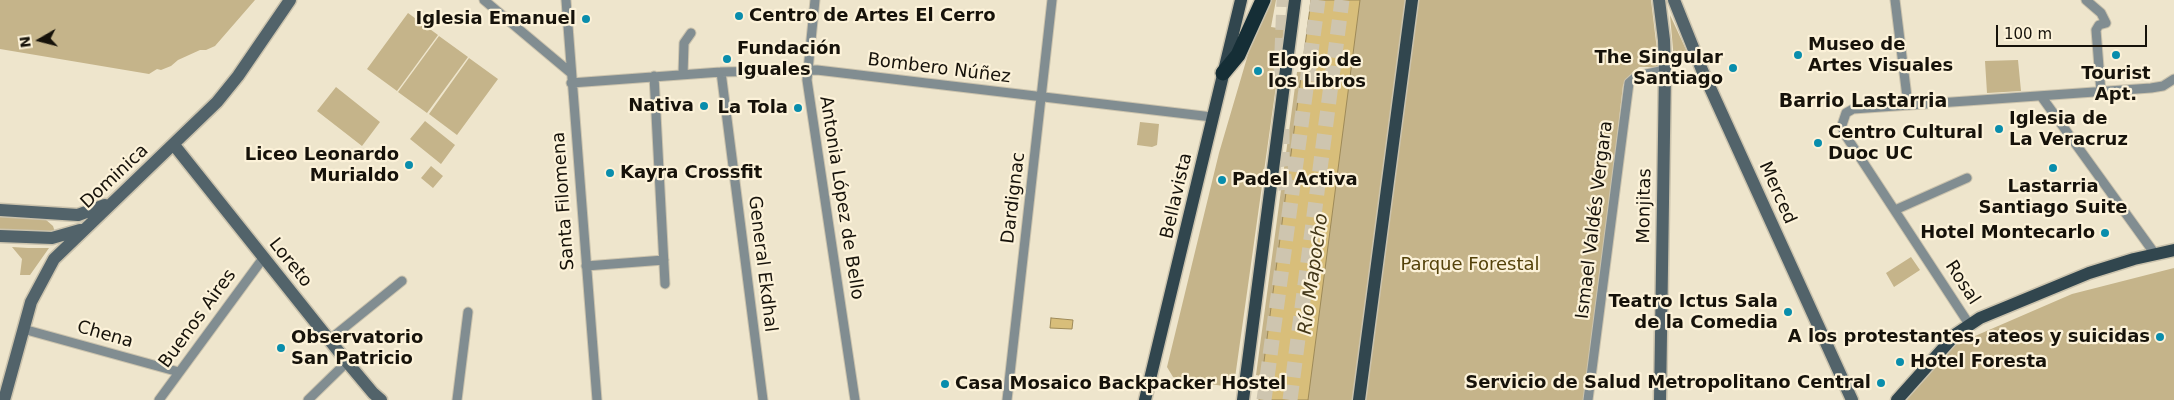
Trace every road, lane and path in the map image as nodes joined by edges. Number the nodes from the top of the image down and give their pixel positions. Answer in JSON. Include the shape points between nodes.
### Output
{"nodes":[{"id":1,"x":290,"y":0,"type":"edge"},
{"id":2,"x":484,"y":0,"type":"edge"},
{"id":3,"x":566,"y":0,"type":"edge"},
{"id":4,"x":815,"y":0,"type":"edge"},
{"id":5,"x":1052,"y":0,"type":"edge"},
{"id":6,"x":1241,"y":0,"type":"edge"},
{"id":7,"x":1263,"y":0,"type":"edge"},
{"id":8,"x":1295,"y":0,"type":"edge"},
{"id":9,"x":1412,"y":0,"type":"edge"},
{"id":10,"x":1659,"y":0,"type":"edge"},
{"id":11,"x":1895,"y":0,"type":"edge"},
{"id":12,"x":2086,"y":0,"type":"edge"},
{"id":13,"x":1676,"y":5,"type":"edge"},
{"id":14,"x":1661,"y":13,"type":"junction"},
{"id":15,"x":691,"y":33,"type":"dead end"},
{"id":16,"x":807,"y":69,"type":"junction"},
{"id":17,"x":1665,"y":70,"type":"junction"},
{"id":18,"x":721,"y":72,"type":"junction"},
{"id":19,"x":1223,"y":73,"type":"junction"},
{"id":20,"x":683,"y":74,"type":"junction"},
{"id":21,"x":654,"y":76,"type":"junction"},
{"id":22,"x":571,"y":78,"type":"junction"},
{"id":23,"x":2174,"y":79,"type":"edge"},
{"id":24,"x":2101,"y":92,"type":"junction"},
{"id":25,"x":2041,"y":96,"type":"junction"},
{"id":26,"x":1042,"y":98,"type":"junction"},
{"id":27,"x":1908,"y":105,"type":"junction"},
{"id":28,"x":1212,"y":117,"type":"junction"},
{"id":29,"x":174,"y":146,"type":"junction"},
{"id":30,"x":1966,"y":178,"type":"dead end"},
{"id":31,"x":112,"y":201,"type":"junction"},
{"id":32,"x":0,"y":210,"type":"edge"},
{"id":33,"x":1895,"y":210,"type":"junction"},
{"id":34,"x":40,"y":212,"type":"junction"},
{"id":35,"x":87,"y":227,"type":"junction"},
{"id":36,"x":0,"y":236,"type":"edge"},
{"id":37,"x":61,"y":236,"type":"junction"},
{"id":38,"x":2174,"y":250,"type":"edge"},
{"id":39,"x":59,"y":253,"type":"junction"},
{"id":40,"x":2155,"y":254,"type":"junction"},
{"id":41,"x":264,"y":258,"type":"junction"},
{"id":42,"x":664,"y":260,"type":"junction"},
{"id":43,"x":586,"y":266,"type":"junction"},
{"id":44,"x":402,"y":281,"type":"dead end"},
{"id":45,"x":665,"y":284,"type":"dead end"},
{"id":46,"x":468,"y":312,"type":"dead end"},
{"id":47,"x":1969,"y":324,"type":"junction"},
{"id":48,"x":23,"y":329,"type":"junction"},
{"id":49,"x":329,"y":340,"type":"junction"},
{"id":50,"x":347,"y":362,"type":"junction"},
{"id":51,"x":179,"y":372,"type":"junction"},
{"id":52,"x":1900,"y":399,"type":"edge"},
{"id":53,"x":4,"y":400,"type":"edge"},
{"id":54,"x":159,"y":400,"type":"edge"},
{"id":55,"x":308,"y":400,"type":"edge"},
{"id":56,"x":381,"y":400,"type":"edge"},
{"id":57,"x":457,"y":400,"type":"edge"},
{"id":58,"x":596,"y":400,"type":"edge"},
{"id":59,"x":763,"y":400,"type":"edge"},
{"id":60,"x":855,"y":400,"type":"edge"},
{"id":61,"x":1007,"y":400,"type":"edge"},
{"id":62,"x":1146,"y":400,"type":"edge"},
{"id":63,"x":1243,"y":400,"type":"edge"},
{"id":64,"x":1359,"y":400,"type":"edge"},
{"id":65,"x":1588,"y":400,"type":"edge"},
{"id":66,"x":1660,"y":400,"type":"edge"},
{"id":67,"x":1852,"y":400,"type":"edge"}],
"edges":[{"from":1,"to":29,"type":"main road","name":"Dominica","via":[[229,89]]},
{"from":2,"to":22,"type":"street"},
{"from":3,"to":22,"type":"street","name":"Santa Filomena"},
{"from":4,"to":16,"type":"street","name":"Antonia López de Bello"},
{"from":5,"to":26,"type":"street","name":"Dardignac"},
{"from":6,"to":19,"type":"main road","name":"Bellavista"},
{"from":7,"to":19,"type":"highway","via":[[1238,55]]},
{"from":8,"to":63,"type":"main road"},
{"from":9,"to":64,"type":"main road"},
{"from":10,"to":14,"type":"main road"},
{"from":11,"to":27,"type":"street"},
{"from":12,"to":24,"type":"street","via":[[2101,13],[2106,24],[2096,30]]},
{"from":13,"to":14,"type":"main road"},
{"from":13,"to":67,"type":"main road","name":"Merced","via":[[1702,70]]},
{"from":14,"to":17,"type":"main road","name":"Monjitas"},
{"from":15,"to":20,"type":"street","via":[[684,43]]},
{"from":16,"to":18,"type":"street","name":"Bombero Núñez"},
{"from":16,"to":26,"type":"street","name":"Bombero Núñez"},
{"from":16,"to":60,"type":"street","name":"Antonia López de Bello"},
{"from":17,"to":65,"type":"street","name":"Ismael Valdés Vergara","via":[[1637,76],[1630,83]]},
{"from":17,"to":66,"type":"main road","name":"Monjitas"},
{"from":18,"to":20,"type":"street","name":"Bombero Núñez"},
{"from":18,"to":59,"type":"street","name":"General Ekdhal"},
{"from":19,"to":28,"type":"main road","name":"Bellavista"},
{"from":20,"to":21,"type":"street","name":"Bombero Núñez"},
{"from":21,"to":22,"type":"street","name":"Bombero Núñez"},
{"from":21,"to":42,"type":"street"},
{"from":22,"to":43,"type":"street","name":"Santa Filomena"},
{"from":23,"to":24,"type":"street","via":[[2159,87]]},
{"from":24,"to":25,"type":"street"},
{"from":25,"to":27,"type":"street"},
{"from":25,"to":40,"type":"street"},
{"from":26,"to":28,"type":"street","name":"Bombero Núñez"},
{"from":26,"to":61,"type":"street","name":"Dardignac"},
{"from":27,"to":33,"type":"street","name":"Rosal","via":[[1853,109],[1844,116],[1842,129]]},
{"from":28,"to":62,"type":"main road","name":"Bellavista"},
{"from":29,"to":31,"type":"main road","name":"Dominica"},
{"from":29,"to":41,"type":"main road","name":"Loreto"},
{"from":30,"to":33,"type":"street"},
{"from":31,"to":34,"type":"main road","via":[[78,215]]},
{"from":31,"to":35,"type":"main road","name":"Dominica"},
{"from":32,"to":34,"type":"main road"},
{"from":33,"to":47,"type":"street","name":"Rosal"},
{"from":34,"to":37,"type":"main road","via":[[55,223]]},
{"from":35,"to":37,"type":"main road"},
{"from":35,"to":39,"type":"main road","name":"Dominica"},
{"from":36,"to":37,"type":"main road","via":[[46,239]]},
{"from":37,"to":39,"type":"main road"},
{"from":38,"to":40,"type":"main road"},
{"from":39,"to":48,"type":"main road","name":"Dominica","via":[[37,288]]},
{"from":40,"to":47,"type":"main road","via":[[2089,273]]},
{"from":41,"to":49,"type":"main road","name":"Loreto"},
{"from":41,"to":51,"type":"street","name":"Buenos Aires"},
{"from":42,"to":43,"type":"street"},
{"from":42,"to":45,"type":"street"},
{"from":43,"to":58,"type":"street","name":"Santa Filomena"},
{"from":44,"to":49,"type":"street"},
{"from":46,"to":57,"type":"street"},
{"from":47,"to":52,"type":"main road","via":[[1947,343]]},
{"from":48,"to":51,"type":"street","name":"Chena"},
{"from":48,"to":53,"type":"main road","name":"Dominica"},
{"from":49,"to":50,"type":"main road","name":"Loreto"},
{"from":50,"to":55,"type":"street"},
{"from":50,"to":56,"type":"main road","name":"Loreto"},
{"from":51,"to":54,"type":"street","name":"Buenos Aires"}]}
